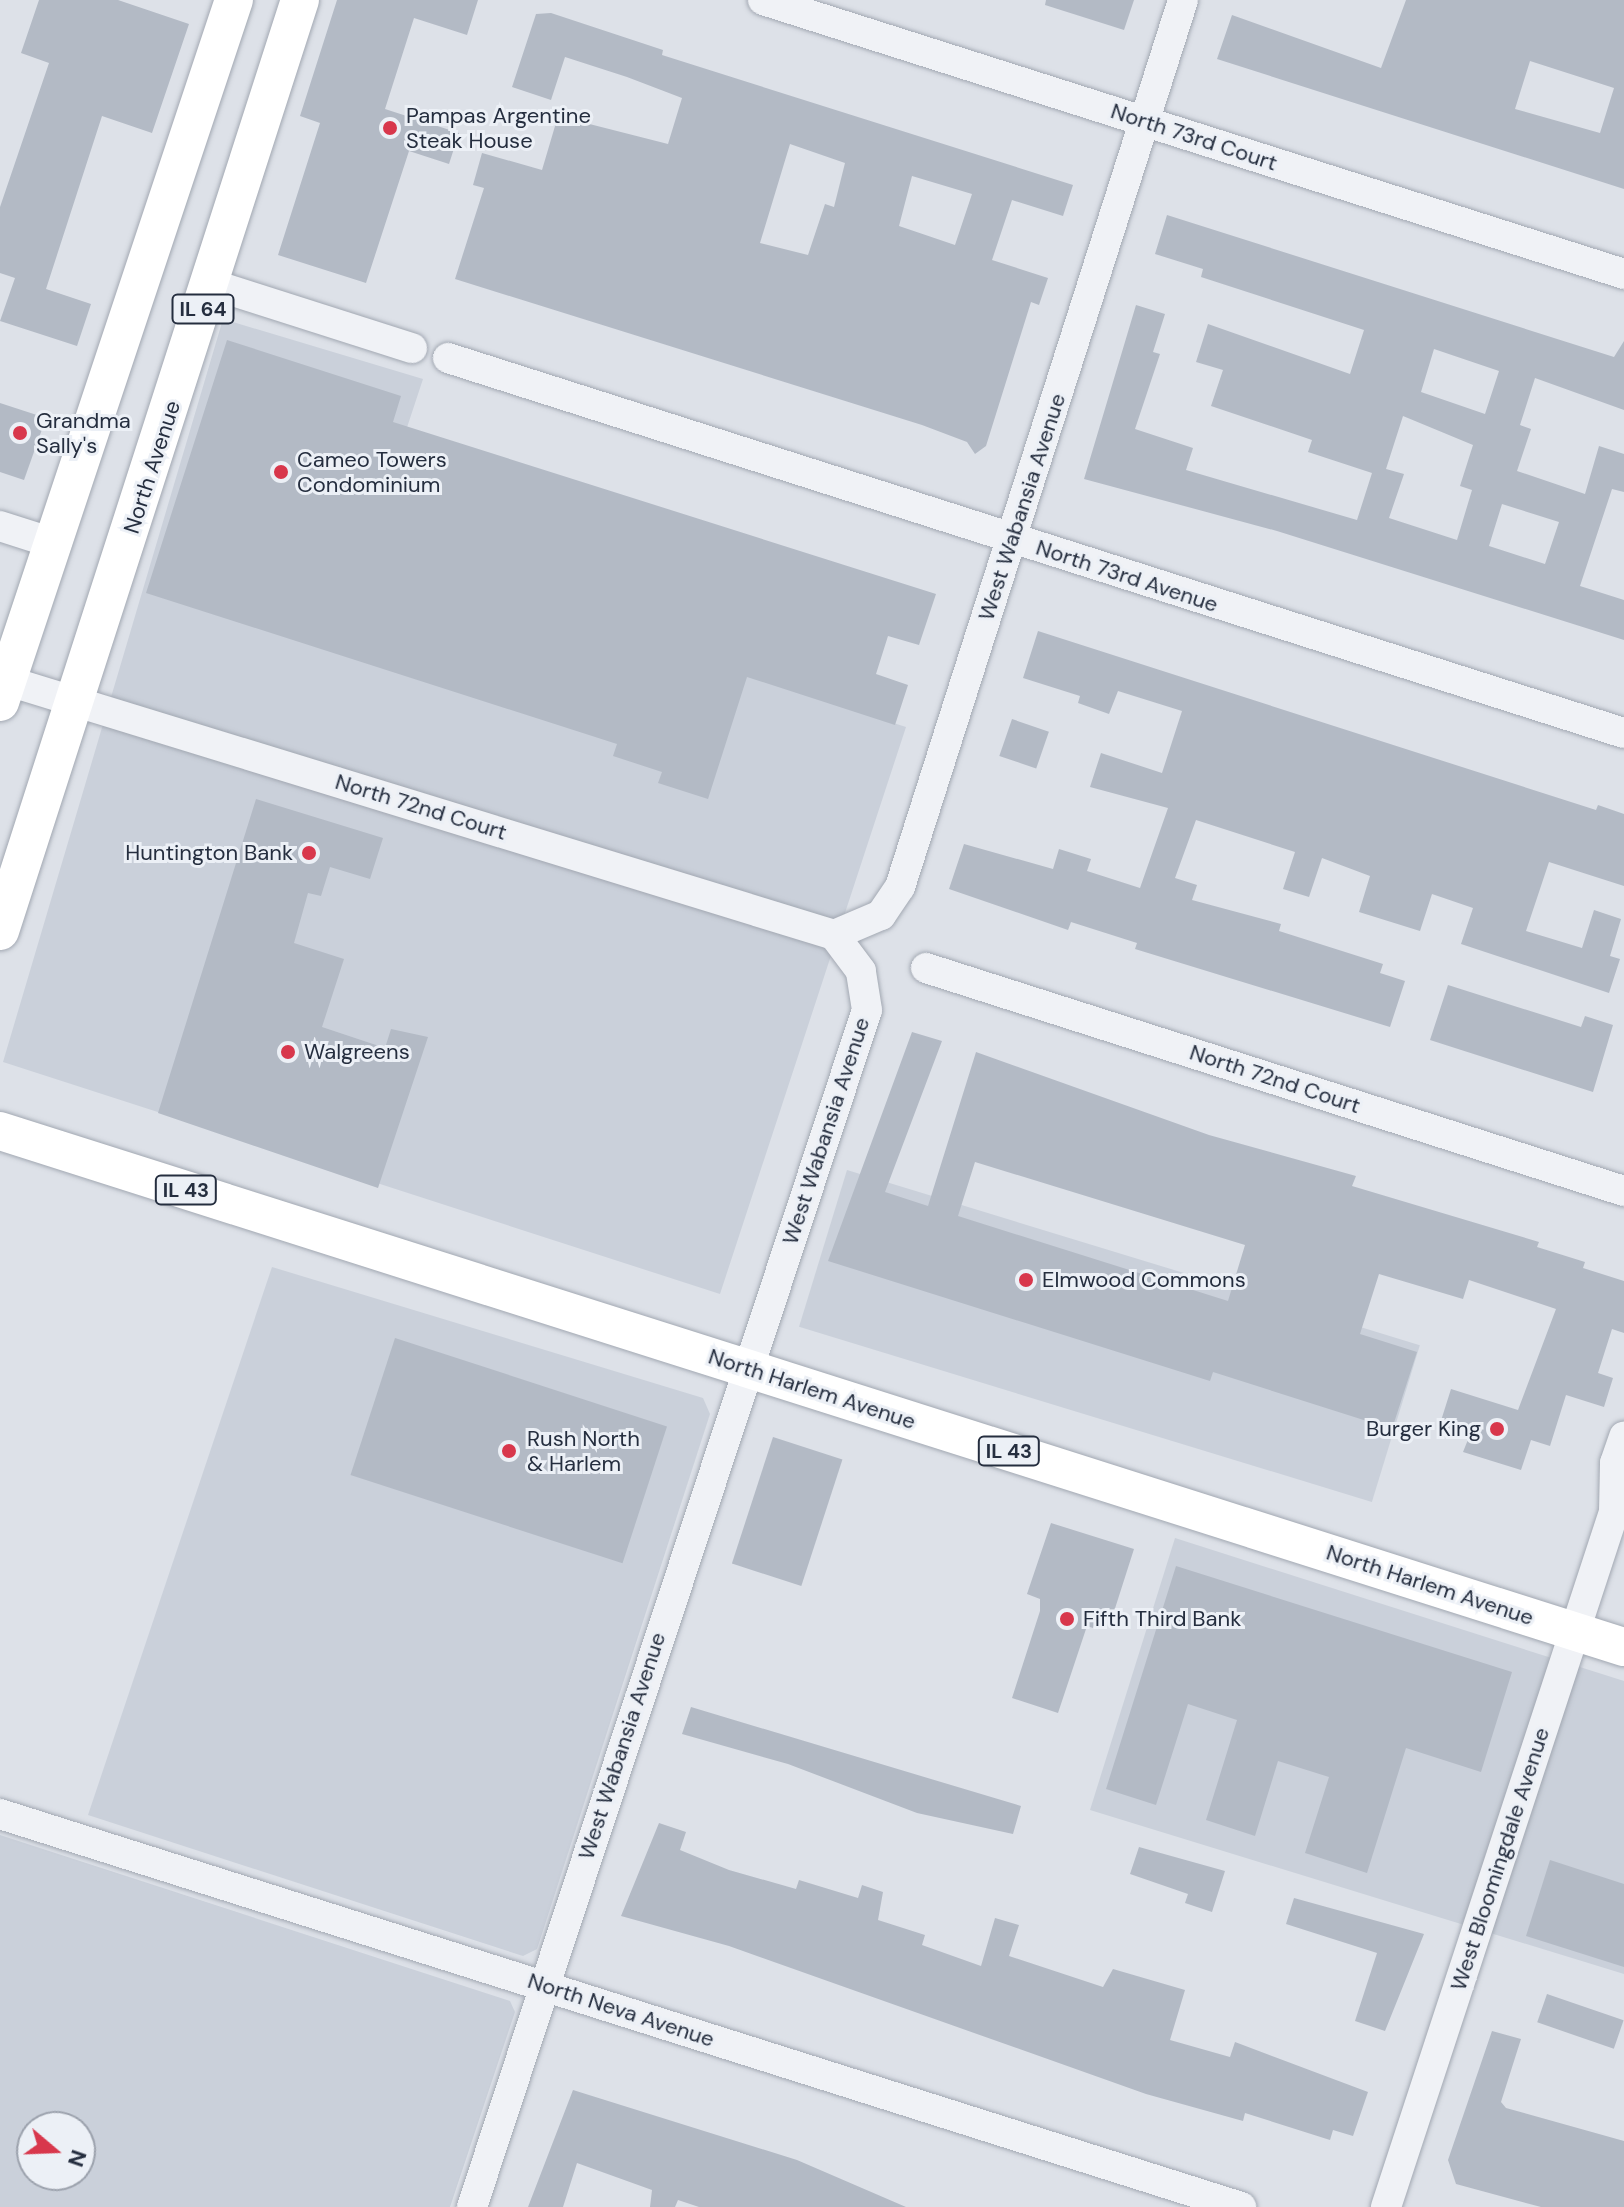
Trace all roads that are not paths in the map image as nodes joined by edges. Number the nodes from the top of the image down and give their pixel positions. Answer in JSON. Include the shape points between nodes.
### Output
{"nodes":[{"id":1,"x":234,"y":0,"type":"edge"},
{"id":2,"x":300,"y":0,"type":"edge"},
{"id":3,"x":763,"y":0,"type":"edge"},
{"id":4,"x":1183,"y":0,"type":"edge"},
{"id":5,"x":1145,"y":121,"type":"junction"},
{"id":6,"x":1624,"y":274,"type":"edge"},
{"id":7,"x":211,"y":284,"type":"junction"},
{"id":8,"x":412,"y":348,"type":"dead end"},
{"id":9,"x":448,"y":358,"type":"dead end"},
{"id":10,"x":0,"y":526,"type":"edge"},
{"id":11,"x":1011,"y":539,"type":"junction"},
{"id":12,"x":56,"y":544,"type":"junction"},
{"id":13,"x":4,"y":691,"type":"edge"},
{"id":14,"x":77,"y":702,"type":"junction"},
{"id":15,"x":1624,"y":733,"type":"edge"},
{"id":16,"x":0,"y":931,"type":"edge"},
{"id":17,"x":834,"y":935,"type":"junction"},
{"id":18,"x":926,"y":968,"type":"dead end"},
{"id":19,"x":0,"y":1131,"type":"edge"},
{"id":20,"x":1624,"y":1191,"type":"edge"},
{"id":21,"x":747,"y":1368,"type":"junction"},
{"id":22,"x":1624,"y":1437,"type":"edge"},
{"id":23,"x":1619,"y":1505,"type":"edge"},
{"id":24,"x":1574,"y":1631,"type":"junction"},
{"id":25,"x":1624,"y":1647,"type":"edge"},
{"id":26,"x":0,"y":1814,"type":"edge"},
{"id":27,"x":545,"y":1985,"type":"junction"},
{"id":28,"x":472,"y":2207,"type":"edge"},
{"id":29,"x":1241,"y":2207,"type":"edge"},
{"id":30,"x":1386,"y":2207,"type":"edge"}],
"edges":[{"from":1,"to":12,"type":"main road","number":"IL 64"},
{"from":2,"to":7,"type":"main road","name":"North Avenue","number":"IL 64"},
{"from":3,"to":5,"type":"street","name":"North 73rd Court"},
{"from":4,"to":5,"type":"street","name":"West Wabansia Avenue"},
{"from":5,"to":6,"type":"street","name":"North 73rd Court"},
{"from":5,"to":11,"type":"street","name":"West Wabansia Avenue"},
{"from":7,"to":8,"type":"street"},
{"from":7,"to":14,"type":"main road","name":"North Avenue","number":"IL 64"},
{"from":9,"to":11,"type":"street","name":"North 73rd Avenue"},
{"from":10,"to":12,"type":"street"},
{"from":11,"to":15,"type":"street","name":"North 73rd Avenue"},
{"from":11,"to":17,"type":"street","name":"West Wabansia Avenue","via":[[900,887],[881,915]]},
{"from":12,"to":13,"type":"main road","number":"IL 64"},
{"from":13,"to":14,"type":"street","name":"North 72nd Court"},
{"from":14,"to":16,"type":"main road","name":"North Avenue","number":"IL 64"},
{"from":14,"to":17,"type":"street","name":"North 72nd Court"},
{"from":17,"to":21,"type":"street","name":"West Wabansia Avenue","via":[[861,971],[867,1010]]},
{"from":18,"to":20,"type":"street","name":"North 72nd Court"},
{"from":19,"to":21,"type":"main road","name":"North Harlem Avenue","number":"IL 43"},
{"from":21,"to":24,"type":"main road","name":"North Harlem Avenue","number":"IL 43"},
{"from":21,"to":27,"type":"street","name":"West Wabansia Avenue"},
{"from":22,"to":23,"type":"street","name":"West Bloomingdale Avenue","via":[[1615,1463]]},
{"from":23,"to":24,"type":"street","name":"West Bloomingdale Avenue"},
{"from":24,"to":25,"type":"main road","name":"North Harlem Avenue","number":"IL 43"},
{"from":24,"to":30,"type":"street","name":"West Bloomingdale Avenue"},
{"from":26,"to":27,"type":"street","name":"North Neva Avenue"},
{"from":27,"to":28,"type":"street","name":"West Wabansia Avenue"},
{"from":27,"to":29,"type":"street","name":"North Neva Avenue"}]}
